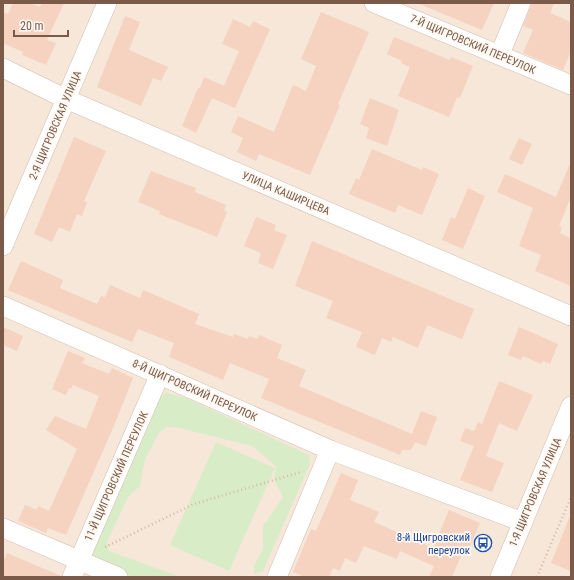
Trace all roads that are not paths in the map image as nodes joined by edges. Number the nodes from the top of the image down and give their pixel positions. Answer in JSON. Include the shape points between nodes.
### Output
{"nodes":[{"id":1,"x":107,"y":3,"type":"edge"},
{"id":2,"x":374,"y":3,"type":"edge"},
{"id":3,"x":521,"y":3,"type":"edge"},
{"id":4,"x":500,"y":54,"type":"junction"},
{"id":5,"x":3,"y":68,"type":"edge"},
{"id":6,"x":571,"y":85,"type":"edge"},
{"id":7,"x":66,"y":99,"type":"junction"},
{"id":8,"x":3,"y":246,"type":"edge"},
{"id":9,"x":3,"y":306,"type":"edge"},
{"id":10,"x":571,"y":316,"type":"edge"},
{"id":11,"x":160,"y":374,"type":"junction"},
{"id":12,"x":571,"y":406,"type":"edge"},
{"id":13,"x":328,"y":457,"type":"junction"},
{"id":14,"x":523,"y":522,"type":"junction"},
{"id":15,"x":3,"y":528,"type":"edge"},
{"id":16,"x":75,"y":569,"type":"edge"},
{"id":17,"x":118,"y":577,"type":"edge"},
{"id":18,"x":276,"y":577,"type":"edge"},
{"id":19,"x":500,"y":577,"type":"edge"}],
"edges":[{"from":1,"to":7,"type":"street","name":"2-Я ЩИГРОВСКАЯ УЛИЦА"},
{"from":2,"to":4,"type":"street","name":"7-Й ЩИГРОВСКИЙ ПЕРЕУЛОК"},
{"from":3,"to":4,"type":"street"},
{"from":4,"to":6,"type":"street","name":"7-Й ЩИГРОВСКИЙ ПЕРЕУЛОК"},
{"from":5,"to":7,"type":"street","name":"УЛИЦА КАШИРЦЕВА"},
{"from":7,"to":8,"type":"street","name":"2-Я ЩИГРОВСКАЯ УЛИЦА"},
{"from":7,"to":10,"type":"street","name":"УЛИЦА КАШИРЦЕВА"},
{"from":9,"to":11,"type":"street","name":"8-Й ЩИГРОВСКИЙ ПЕРЕУЛОК"},
{"from":11,"to":13,"type":"street","name":"8-Й ЩИГРОВСКИЙ ПЕРЕУЛОК"},
{"from":11,"to":16,"type":"street","name":"11-Й ЩИГРОВСКИЙ ПЕРЕУЛОК"},
{"from":12,"to":14,"type":"street","name":"1-Я ЩИГРОВСКАЯ УЛИЦА"},
{"from":13,"to":14,"type":"street","name":"8-Й ЩИГРОВСКИЙ ПЕРЕУЛОК"},
{"from":13,"to":18,"type":"street"},
{"from":14,"to":19,"type":"street","name":"1-Я ЩИГРОВСКАЯ УЛИЦА"},
{"from":15,"to":16,"type":"street"},
{"from":16,"to":17,"type":"street"}]}
